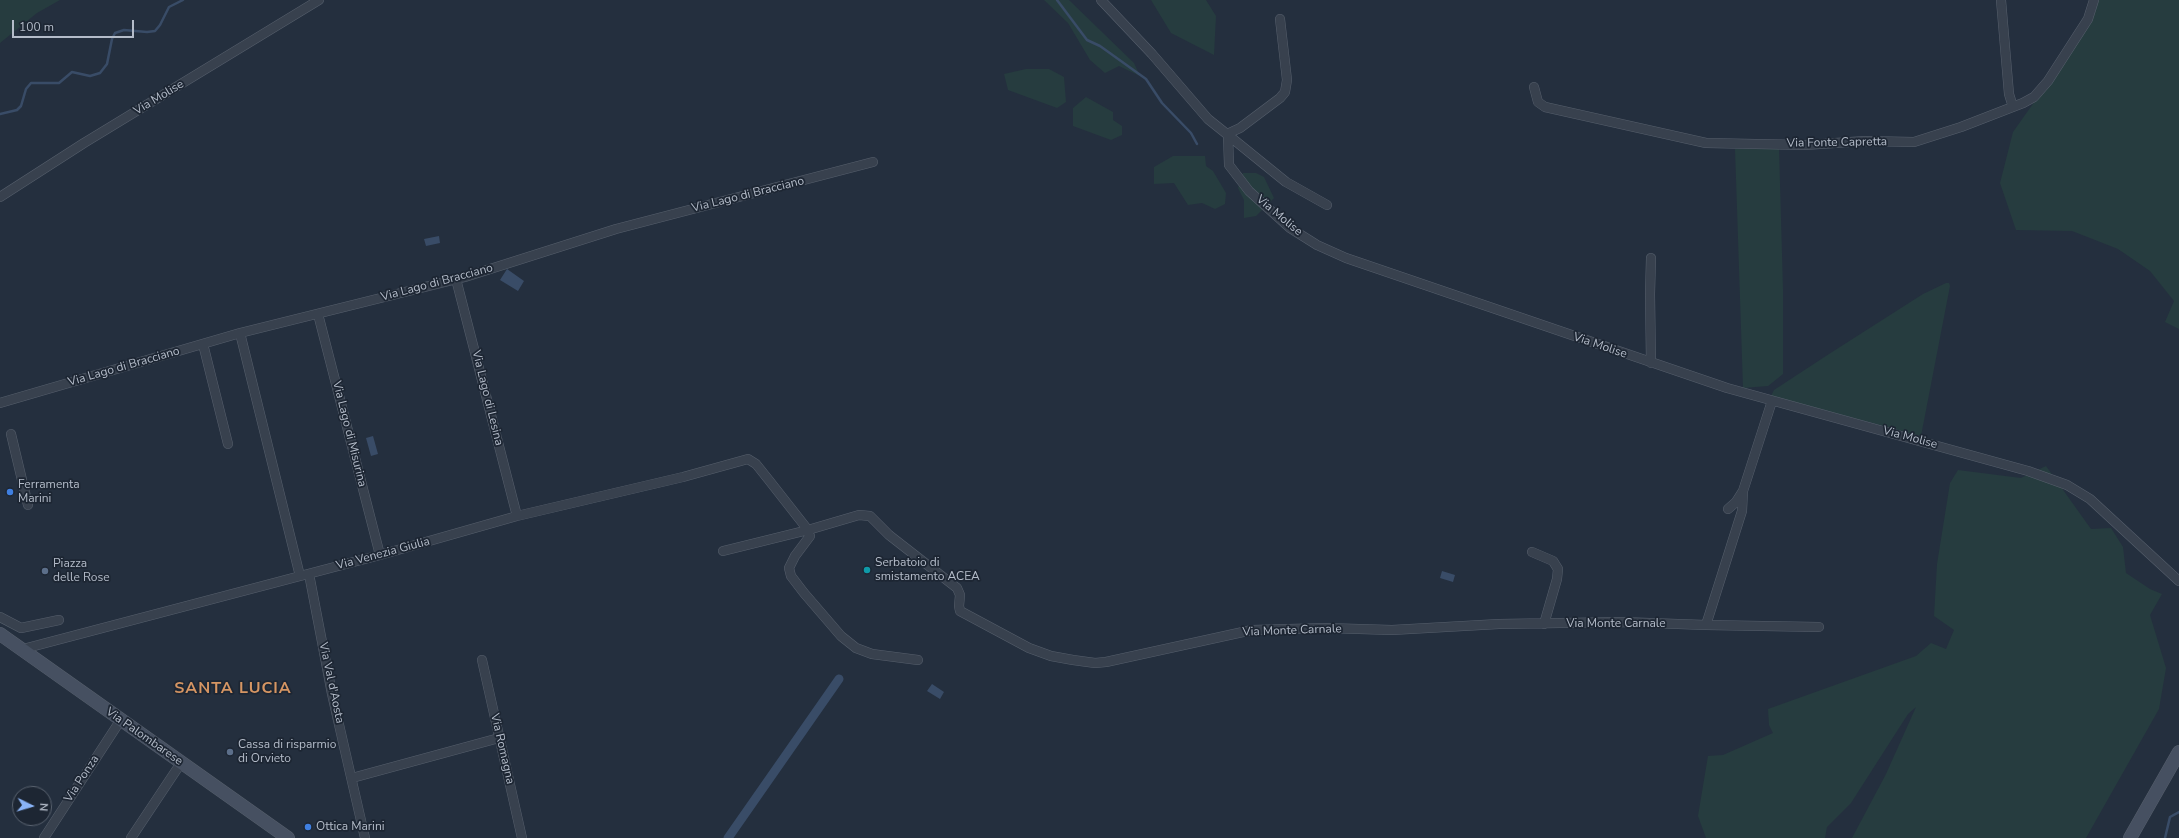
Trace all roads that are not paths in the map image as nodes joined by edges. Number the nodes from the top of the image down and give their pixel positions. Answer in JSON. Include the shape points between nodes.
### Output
{"nodes":[{"id":1,"x":319,"y":0,"type":"edge"},
{"id":2,"x":1101,"y":0,"type":"edge"},
{"id":3,"x":2001,"y":0,"type":"edge"},
{"id":4,"x":2094,"y":0,"type":"edge"},
{"id":5,"x":1280,"y":19,"type":"dead end"},
{"id":6,"x":1534,"y":87,"type":"dead end"},
{"id":7,"x":2013,"y":107,"type":"junction"},
{"id":8,"x":1227,"y":135,"type":"junction"},
{"id":9,"x":873,"y":162,"type":"dead end"},
{"id":10,"x":0,"y":197,"type":"edge"},
{"id":11,"x":1328,"y":205,"type":"dead end"},
{"id":12,"x":1651,"y":258,"type":"dead end"},
{"id":13,"x":456,"y":279,"type":"junction"},
{"id":14,"x":318,"y":314,"type":"junction"},
{"id":15,"x":240,"y":333,"type":"junction"},
{"id":16,"x":203,"y":344,"type":"junction"},
{"id":17,"x":1651,"y":363,"type":"junction"},
{"id":18,"x":1772,"y":401,"type":"junction"},
{"id":19,"x":0,"y":403,"type":"edge"},
{"id":20,"x":11,"y":434,"type":"dead end"},
{"id":21,"x":228,"y":444,"type":"dead end"},
{"id":22,"x":1743,"y":491,"type":"junction"},
{"id":23,"x":28,"y":505,"type":"dead end"},
{"id":24,"x":1728,"y":509,"type":"dead end"},
{"id":25,"x":517,"y":516,"type":"junction"},
{"id":26,"x":809,"y":533,"type":"junction"},
{"id":27,"x":723,"y":551,"type":"dead end"},
{"id":28,"x":1532,"y":552,"type":"dead end"},
{"id":29,"x":380,"y":555,"type":"junction"},
{"id":30,"x":304,"y":575,"type":"junction"},
{"id":31,"x":2179,"y":581,"type":"edge"},
{"id":32,"x":0,"y":617,"type":"edge"},
{"id":33,"x":59,"y":620,"type":"dead end"},
{"id":34,"x":1544,"y":624,"type":"junction"},
{"id":35,"x":1706,"y":625,"type":"junction"},
{"id":36,"x":1819,"y":627,"type":"dead end"},
{"id":37,"x":0,"y":634,"type":"edge"},
{"id":38,"x":23,"y":649,"type":"junction"},
{"id":39,"x":482,"y":660,"type":"dead end"},
{"id":40,"x":918,"y":660,"type":"dead end"},
{"id":41,"x":120,"y":721,"type":"junction"},
{"id":42,"x":500,"y":738,"type":"junction"},
{"id":43,"x":2179,"y":752,"type":"edge"},
{"id":44,"x":180,"y":763,"type":"junction"},
{"id":45,"x":352,"y":778,"type":"junction"},
{"id":46,"x":44,"y":838,"type":"edge"},
{"id":47,"x":131,"y":838,"type":"edge"},
{"id":48,"x":288,"y":838,"type":"edge"},
{"id":49,"x":365,"y":838,"type":"edge"},
{"id":50,"x":522,"y":838,"type":"edge"},
{"id":51,"x":2130,"y":838,"type":"edge"}],
"edges":[{"from":1,"to":10,"type":"street","name":"Via Molise"},
{"from":2,"to":8,"type":"street","via":[[1208,119]]},
{"from":3,"to":7,"type":"street","via":[[2009,94]]},
{"from":4,"to":7,"type":"street","name":"Via Fonte Capretta","via":[[2088,19],[2043,87],[2029,100]]},
{"from":5,"to":8,"type":"street","via":[[1287,80],[1285,92],[1240,128]]},
{"from":6,"to":7,"type":"street","name":"Via Fonte Capretta","via":[[1538,102],[1545,107],[1669,136],[1720,145],[1914,142]]},
{"from":8,"to":11,"type":"street","via":[[1286,182]]},
{"from":8,"to":17,"type":"street","name":"Via Molise","via":[[1229,165],[1241,181],[1290,228],[1317,244],[1346,258]]},
{"from":9,"to":13,"type":"street","name":"Via Lago di Bracciano","via":[[616,229]]},
{"from":12,"to":17,"type":"street"},
{"from":13,"to":14,"type":"street","name":"Via Lago di Bracciano"},
{"from":13,"to":25,"type":"street","name":"Via Lago di Lesina"},
{"from":14,"to":15,"type":"street","name":"Via Lago di Bracciano"},
{"from":14,"to":29,"type":"street","name":"Via Lago di Misurina"},
{"from":15,"to":16,"type":"street","name":"Via Lago di Bracciano"},
{"from":15,"to":30,"type":"street","name":"Via Val d'Aosta"},
{"from":16,"to":19,"type":"street","name":"Via Lago di Bracciano"},
{"from":16,"to":21,"type":"street"},
{"from":17,"to":18,"type":"street","name":"Via Molise"},
{"from":18,"to":22,"type":"street"},
{"from":18,"to":31,"type":"street","name":"Via Molise","via":[[2028,471],[2073,487],[2090,499]]},
{"from":20,"to":23,"type":"street"},
{"from":22,"to":24,"type":"street"},
{"from":22,"to":35,"type":"street","via":[[1742,511]]},
{"from":25,"to":26,"type":"street","name":"Via Venezia Giulia","via":[[750,459]]},
{"from":25,"to":29,"type":"street","name":"Via Venezia Giulia"},
{"from":26,"to":27,"type":"street"},
{"from":26,"to":34,"type":"street","name":"Via Monte Carnale","via":[[854,516],[868,515],[956,588],[960,595],[960,611],[1041,653],[1086,662],[1114,661],[1252,630],[1392,630]]},
{"from":26,"to":40,"type":"street","via":[[789,568],[791,576],[804,593],[841,636],[856,648],[872,654]]},
{"from":28,"to":34,"type":"street","via":[[1553,561],[1558,570],[1558,578]]},
{"from":29,"to":30,"type":"street","name":"Via Venezia Giulia"},
{"from":30,"to":38,"type":"street","name":"Via Venezia Giulia"},
{"from":30,"to":45,"type":"street","name":"Via Val d'Aosta"},
{"from":32,"to":33,"type":"street","via":[[21,628]]},
{"from":34,"to":35,"type":"street","name":"Via Monte Carnale","via":[[1622,622]]},
{"from":35,"to":36,"type":"street","name":"Via Monte Carnale"},
{"from":37,"to":38,"type":"main road","name":"Via Palombarese"},
{"from":38,"to":41,"type":"main road","name":"Via Palombarese"},
{"from":39,"to":42,"type":"street","name":"Via Romagna"},
{"from":41,"to":44,"type":"main road","name":"Via Palombarese"},
{"from":41,"to":46,"type":"street","name":"Via Ponza"},
{"from":42,"to":45,"type":"street"},
{"from":42,"to":50,"type":"street","name":"Via Romagna"},
{"from":43,"to":51,"type":"main road"},
{"from":44,"to":47,"type":"street"},
{"from":44,"to":48,"type":"main road","name":"Via Palombarese"},
{"from":45,"to":49,"type":"street","name":"Via Val d'Aosta"}]}
